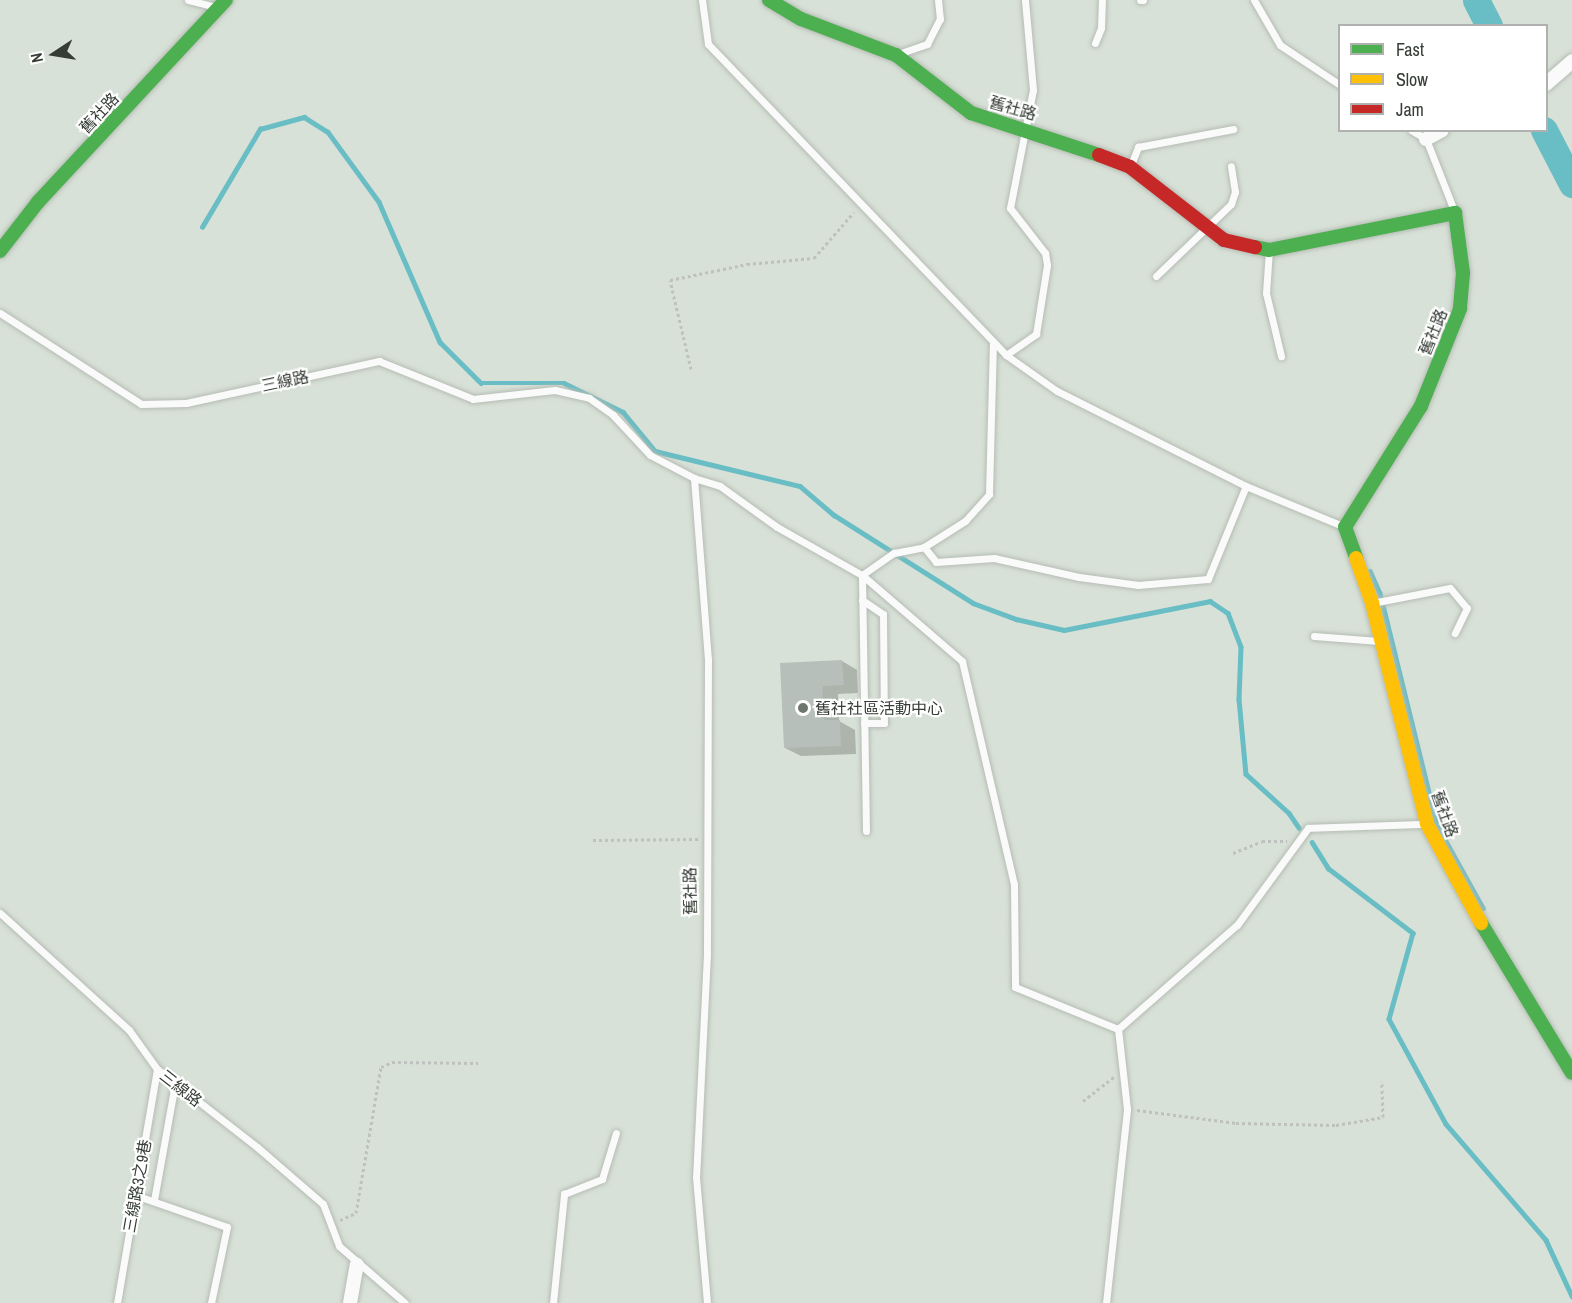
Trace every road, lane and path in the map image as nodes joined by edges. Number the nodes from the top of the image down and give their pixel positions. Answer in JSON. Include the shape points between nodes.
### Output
{"nodes":[{"id":1,"x":188,"y":0,"type":"edge"},
{"id":2,"x":702,"y":0,"type":"edge"},
{"id":3,"x":769,"y":0,"type":"edge"},
{"id":4,"x":938,"y":0,"type":"edge"},
{"id":5,"x":1025,"y":0,"type":"edge"},
{"id":6,"x":1102,"y":0,"type":"edge"},
{"id":7,"x":1254,"y":0,"type":"edge"},
{"id":8,"x":222,"y":4,"type":"edge"},
{"id":9,"x":1095,"y":43,"type":"dead end"},
{"id":10,"x":896,"y":55,"type":"junction"},
{"id":11,"x":1572,"y":62,"type":"edge"},
{"id":12,"x":1550,"y":83,"type":"edge"},
{"id":13,"x":1338,"y":85,"type":"edge"},
{"id":14,"x":1028,"y":129,"type":"junction"},
{"id":15,"x":1233,"y":129,"type":"dead end"},
{"id":16,"x":1414,"y":132,"type":"edge"},
{"id":17,"x":1438,"y":132,"type":"edge"},
{"id":18,"x":1426,"y":139,"type":"junction"},
{"id":19,"x":1231,"y":166,"type":"dead end"},
{"id":20,"x":1130,"y":167,"type":"junction"},
{"id":21,"x":861,"y":203,"type":"junction"},
{"id":22,"x":1455,"y":213,"type":"junction"},
{"id":23,"x":1204,"y":226,"type":"junction"},
{"id":24,"x":1269,"y":250,"type":"junction"},
{"id":25,"x":0,"y":251,"type":"edge"},
{"id":26,"x":1156,"y":276,"type":"dead end"},
{"id":27,"x":0,"y":313,"type":"edge"},
{"id":28,"x":993,"y":342,"type":"junction"},
{"id":29,"x":1006,"y":355,"type":"junction"},
{"id":30,"x":1281,"y":356,"type":"dead end"},
{"id":31,"x":691,"y":369,"type":"dead end"},
{"id":32,"x":694,"y":478,"type":"junction"},
{"id":33,"x":1246,"y":486,"type":"junction"},
{"id":34,"x":1345,"y":527,"type":"junction"},
{"id":35,"x":924,"y":547,"type":"junction"},
{"id":36,"x":862,"y":575,"type":"junction"},
{"id":37,"x":862,"y":600,"type":"junction"},
{"id":38,"x":1372,"y":603,"type":"junction"},
{"id":39,"x":1455,"y":633,"type":"dead end"},
{"id":40,"x":1314,"y":636,"type":"dead end"},
{"id":41,"x":1379,"y":641,"type":"junction"},
{"id":42,"x":864,"y":723,"type":"junction"},
{"id":43,"x":1427,"y":824,"type":"junction"},
{"id":44,"x":866,"y":831,"type":"dead end"},
{"id":45,"x":706,"y":838,"type":"junction"},
{"id":46,"x":593,"y":840,"type":"dead end"},
{"id":47,"x":1301,"y":841,"type":"junction"},
{"id":48,"x":1233,"y":853,"type":"dead end"},
{"id":49,"x":0,"y":913,"type":"edge"},
{"id":50,"x":1118,"y":1029,"type":"junction"},
{"id":51,"x":478,"y":1063,"type":"dead end"},
{"id":52,"x":157,"y":1069,"type":"junction"},
{"id":53,"x":1126,"y":1071,"type":"junction"},
{"id":54,"x":1572,"y":1073,"type":"edge"},
{"id":55,"x":1382,"y":1081,"type":"dead end"},
{"id":56,"x":175,"y":1083,"type":"junction"},
{"id":57,"x":1083,"y":1101,"type":"dead end"},
{"id":58,"x":1127,"y":1109,"type":"junction"},
{"id":59,"x":616,"y":1133,"type":"dead end"},
{"id":60,"x":135,"y":1195,"type":"junction"},
{"id":61,"x":154,"y":1200,"type":"junction"},
{"id":62,"x":331,"y":1225,"type":"junction"},
{"id":63,"x":357,"y":1264,"type":"junction"},
{"id":64,"x":117,"y":1303,"type":"edge"},
{"id":65,"x":211,"y":1303,"type":"edge"},
{"id":66,"x":350,"y":1303,"type":"edge"},
{"id":67,"x":405,"y":1303,"type":"edge"},
{"id":68,"x":553,"y":1303,"type":"edge"},
{"id":69,"x":707,"y":1303,"type":"edge"},
{"id":70,"x":1106,"y":1303,"type":"edge"}],
"edges":[{"from":1,"to":8,"type":"lane"},
{"from":2,"to":21,"type":"lane","via":[[708,44]]},
{"from":3,"to":10,"type":"street","name":"舊社路","via":[[801,19]]},
{"from":4,"to":10,"type":"lane","via":[[940,20],[927,44]]},
{"from":5,"to":14,"type":"lane","via":[[1033,90]]},
{"from":6,"to":9,"type":"lane","via":[[1101,28]]},
{"from":7,"to":13,"type":"lane","via":[[1280,45]]},
{"from":8,"to":25,"type":"street","name":"舊社路","via":[[38,202]]},
{"from":10,"to":14,"type":"street","name":"舊社路","via":[[971,113]]},
{"from":11,"to":12,"type":"street"},
{"from":14,"to":20,"type":"street","name":"舊社路"},
{"from":14,"to":29,"type":"lane","via":[[1010,208],[1045,253],[1047,265],[1036,334]]},
{"from":15,"to":20,"type":"lane","via":[[1138,147]]},
{"from":16,"to":18,"type":"lane"},
{"from":17,"to":18,"type":"street"},
{"from":18,"to":22,"type":"lane"},
{"from":19,"to":23,"type":"lane","via":[[1235,192],[1231,204],[1220,218]]},
{"from":20,"to":23,"type":"street","name":"舊社路"},
{"from":21,"to":28,"type":"lane"},
{"from":21,"to":31,"type":"path","via":[[814,258],[747,264],[669,280]]},
{"from":22,"to":24,"type":"street","name":"舊社路"},
{"from":22,"to":34,"type":"street","name":"舊社路","via":[[1463,273],[1460,309],[1421,406]]},
{"from":23,"to":24,"type":"street","name":"舊社路","via":[[1224,240]]},
{"from":23,"to":26,"type":"lane","via":[[1190,245]]},
{"from":24,"to":30,"type":"lane","via":[[1266,293]]},
{"from":27,"to":32,"type":"lane","name":"三線路","via":[[141,404],[186,403],[379,361],[473,399],[555,390],[589,398],[613,415],[650,455]]},
{"from":28,"to":29,"type":"lane"},
{"from":28,"to":35,"type":"lane","via":[[989,494],[965,521]]},
{"from":29,"to":33,"type":"lane","via":[[1057,391]]},
{"from":32,"to":36,"type":"lane","via":[[720,486],[777,527]]},
{"from":32,"to":45,"type":"lane","name":"舊社路","via":[[708,659]]},
{"from":33,"to":34,"type":"lane"},
{"from":33,"to":35,"type":"lane","via":[[1208,579],[1138,585],[1079,578],[994,558],[936,562]]},
{"from":34,"to":38,"type":"street","name":"舊社路"},
{"from":35,"to":36,"type":"lane","via":[[894,553]]},
{"from":36,"to":37,"type":"lane"},
{"from":36,"to":50,"type":"lane","via":[[962,661],[1014,884],[1015,987]]},
{"from":37,"to":42,"type":"lane"},
{"from":37,"to":42,"type":"lane","via":[[883,614],[884,723]]},
{"from":38,"to":39,"type":"lane","via":[[1450,588],[1467,608]]},
{"from":38,"to":41,"type":"street","name":"舊社路"},
{"from":40,"to":41,"type":"lane"},
{"from":41,"to":43,"type":"street","name":"舊社路"},
{"from":42,"to":44,"type":"lane"},
{"from":43,"to":47,"type":"lane","via":[[1308,828]]},
{"from":43,"to":54,"type":"street","name":"舊社路","via":[[1451,873]]},
{"from":45,"to":46,"type":"path"},
{"from":45,"to":69,"type":"lane","name":"舊社路","via":[[707,954],[696,1177]]},
{"from":47,"to":48,"type":"path","via":[[1262,841]]},
{"from":47,"to":50,"type":"lane","via":[[1237,926]]},
{"from":49,"to":52,"type":"lane","name":"三線路","via":[[129,1030]]},
{"from":50,"to":53,"type":"lane"},
{"from":51,"to":62,"type":"path","via":[[392,1062],[381,1067],[356,1213]]},
{"from":52,"to":56,"type":"lane","name":"三線路"},
{"from":52,"to":60,"type":"lane","name":"三線路3之9巷"},
{"from":53,"to":57,"type":"path"},
{"from":53,"to":58,"type":"lane"},
{"from":55,"to":58,"type":"path","via":[[1383,1117],[1336,1125],[1236,1123]]},
{"from":56,"to":61,"type":"lane"},
{"from":56,"to":62,"type":"lane","name":"三線路","via":[[323,1204]]},
{"from":58,"to":70,"type":"lane"},
{"from":59,"to":68,"type":"lane","via":[[602,1179],[564,1194]]},
{"from":60,"to":61,"type":"lane"},
{"from":60,"to":64,"type":"lane","name":"三線路3之9巷"},
{"from":61,"to":65,"type":"lane","via":[[227,1227]]},
{"from":62,"to":63,"type":"lane","name":"三線路","via":[[339,1246]]},
{"from":63,"to":66,"type":"street"},
{"from":63,"to":67,"type":"lane","name":"三線路"}]}
